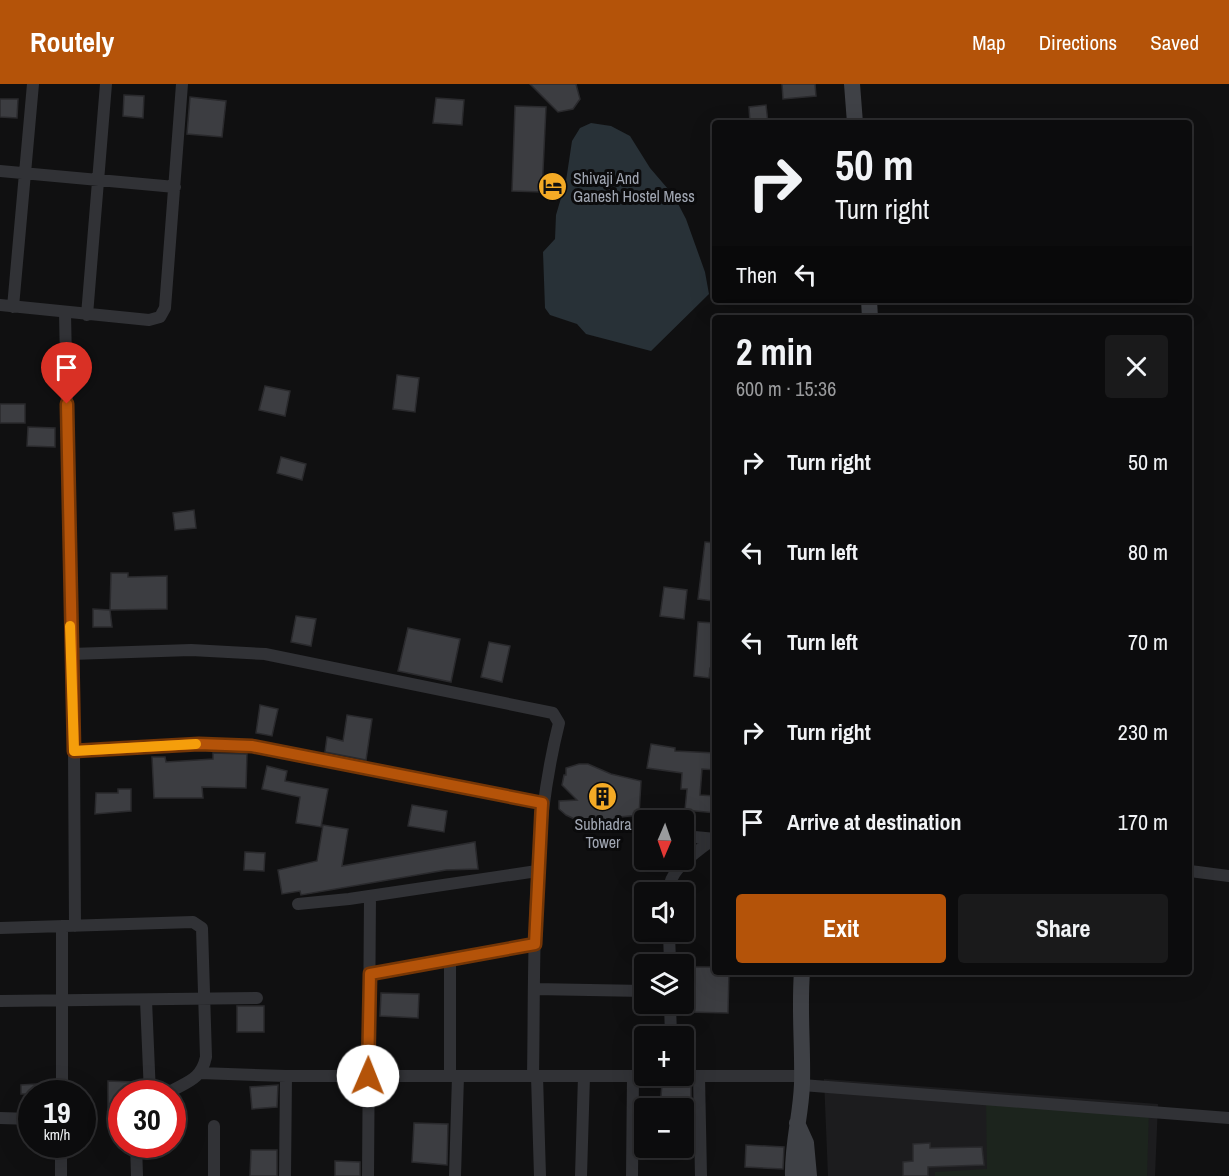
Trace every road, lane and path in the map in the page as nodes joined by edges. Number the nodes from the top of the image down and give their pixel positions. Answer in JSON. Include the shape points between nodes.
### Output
{"nodes":[{"id":1,"x":33,"y":84,"type":"edge"},
{"id":2,"x":106,"y":84,"type":"edge"},
{"id":3,"x":182,"y":84,"type":"edge"},
{"id":4,"x":852,"y":84,"type":"edge"},
{"id":5,"x":855,"y":120,"type":"edge"},
{"id":6,"x":0,"y":171,"type":"edge"},
{"id":7,"x":26,"y":174,"type":"junction"},
{"id":8,"x":98,"y":181,"type":"junction"},
{"id":9,"x":175,"y":187,"type":"junction"},
{"id":10,"x":6,"y":306,"type":"edge"},
{"id":11,"x":65,"y":313,"type":"junction"},
{"id":12,"x":87,"y":315,"type":"junction"},
{"id":13,"x":71,"y":654,"type":"junction"},
{"id":14,"x":74,"y":751,"type":"junction"},
{"id":15,"x":542,"y":803,"type":"junction"},
{"id":16,"x":694,"y":837,"type":"edge"},
{"id":17,"x":712,"y":839,"type":"edge"},
{"id":18,"x":712,"y":841,"type":"edge"},
{"id":19,"x":537,"y":871,"type":"junction"},
{"id":20,"x":1192,"y":871,"type":"edge"},
{"id":21,"x":1229,"y":876,"type":"edge"},
{"id":22,"x":670,"y":882,"type":"edge"},
{"id":23,"x":370,"y":896,"type":"junction"},
{"id":24,"x":298,"y":904,"type":"dead end"},
{"id":25,"x":68,"y":926,"type":"junction"},
{"id":26,"x":0,"y":928,"type":"edge"},
{"id":27,"x":535,"y":944,"type":"junction"},
{"id":28,"x":450,"y":959,"type":"junction"},
{"id":29,"x":370,"y":974,"type":"junction"},
{"id":30,"x":802,"y":975,"type":"edge"},
{"id":31,"x":534,"y":989,"type":"junction"},
{"id":32,"x":634,"y":991,"type":"edge"},
{"id":33,"x":257,"y":998,"type":"dead end"},
{"id":34,"x":62,"y":1000,"type":"junction"},
{"id":35,"x":147,"y":1000,"type":"junction"},
{"id":36,"x":205,"y":1000,"type":"junction"},
{"id":37,"x":0,"y":1001,"type":"edge"},
{"id":38,"x":200,"y":1073,"type":"junction"},
{"id":39,"x":286,"y":1076,"type":"junction"},
{"id":40,"x":368,"y":1076,"type":"junction"},
{"id":41,"x":454,"y":1076,"type":"junction"},
{"id":42,"x":535,"y":1076,"type":"junction"},
{"id":43,"x":584,"y":1076,"type":"junction"},
{"id":44,"x":633,"y":1076,"type":"joint"},
{"id":45,"x":694,"y":1076,"type":"edge"},
{"id":46,"x":699,"y":1076,"type":"junction"},
{"id":47,"x":62,"y":1080,"type":"edge"},
{"id":48,"x":150,"y":1080,"type":"edge"},
{"id":49,"x":802,"y":1081,"type":"junction"},
{"id":50,"x":186,"y":1085,"type":"edge"},
{"id":51,"x":0,"y":1118,"type":"edge"},
{"id":52,"x":1229,"y":1118,"type":"edge"},
{"id":53,"x":18,"y":1119,"type":"edge"},
{"id":54,"x":797,"y":1123,"type":"junction"},
{"id":55,"x":214,"y":1126,"type":"dead end"},
{"id":56,"x":61,"y":1158,"type":"edge"},
{"id":57,"x":136,"y":1158,"type":"edge"},
{"id":58,"x":61,"y":1176,"type":"edge"},
{"id":59,"x":137,"y":1176,"type":"edge"},
{"id":60,"x":214,"y":1176,"type":"edge"},
{"id":61,"x":285,"y":1176,"type":"edge"},
{"id":62,"x":368,"y":1176,"type":"edge"},
{"id":63,"x":455,"y":1176,"type":"edge"},
{"id":64,"x":540,"y":1176,"type":"edge"},
{"id":65,"x":581,"y":1176,"type":"edge"},
{"id":66,"x":632,"y":1176,"type":"edge"},
{"id":67,"x":701,"y":1176,"type":"edge"},
{"id":68,"x":793,"y":1176,"type":"edge"},
{"id":69,"x":809,"y":1176,"type":"edge"}],
"edges":[{"from":1,"to":7,"type":"street"},
{"from":2,"to":8,"type":"street"},
{"from":3,"to":9,"type":"street"},
{"from":4,"to":5,"type":"street"},
{"from":6,"to":7,"type":"street"},
{"from":7,"to":8,"type":"street"},
{"from":7,"to":10,"type":"street"},
{"from":8,"to":9,"type":"street"},
{"from":8,"to":12,"type":"street"},
{"from":9,"to":12,"type":"street","via":[[165,308],[160,317],[149,320]]},
{"from":10,"to":11,"type":"street"},
{"from":11,"to":12,"type":"street"},
{"from":11,"to":13,"type":"street"},
{"from":13,"to":14,"type":"street"},
{"from":13,"to":15,"type":"street","via":[[191,650],[265,654],[553,713],[559,723]]},
{"from":14,"to":15,"type":"street","via":[[199,744],[252,746]]},
{"from":14,"to":25,"type":"street"},
{"from":15,"to":19,"type":"street"},
{"from":16,"to":17,"type":"street"},
{"from":18,"to":22,"type":"street","via":[[675,872]]},
{"from":19,"to":23,"type":"street"},
{"from":19,"to":27,"type":"street"},
{"from":20,"to":21,"type":"street"},
{"from":23,"to":24,"type":"street"},
{"from":23,"to":29,"type":"street"},
{"from":25,"to":26,"type":"street"},
{"from":25,"to":34,"type":"street"},
{"from":25,"to":36,"type":"street","via":[[200,924]]},
{"from":27,"to":28,"type":"street"},
{"from":27,"to":31,"type":"street"},
{"from":28,"to":29,"type":"street"},
{"from":28,"to":41,"type":"street"},
{"from":29,"to":40,"type":"street"},
{"from":30,"to":49,"type":"street"},
{"from":31,"to":32,"type":"street"},
{"from":31,"to":42,"type":"street"},
{"from":33,"to":36,"type":"street"},
{"from":34,"to":35,"type":"street"},
{"from":34,"to":37,"type":"street"},
{"from":34,"to":47,"type":"street"},
{"from":35,"to":36,"type":"street"},
{"from":35,"to":48,"type":"street"},
{"from":36,"to":38,"type":"street","via":[[206,1057]]},
{"from":38,"to":39,"type":"street"},
{"from":38,"to":50,"type":"street"},
{"from":39,"to":40,"type":"street"},
{"from":39,"to":61,"type":"street"},
{"from":40,"to":41,"type":"street"},
{"from":40,"to":62,"type":"street"},
{"from":41,"to":42,"type":"street"},
{"from":41,"to":63,"type":"street"},
{"from":42,"to":43,"type":"street"},
{"from":42,"to":64,"type":"street"},
{"from":43,"to":44,"type":"street"},
{"from":43,"to":65,"type":"street"},
{"from":44,"to":66,"type":"street"},
{"from":45,"to":46,"type":"street"},
{"from":46,"to":49,"type":"street"},
{"from":46,"to":67,"type":"street"},
{"from":49,"to":52,"type":"street"},
{"from":49,"to":54,"type":"street"},
{"from":51,"to":53,"type":"street"},
{"from":54,"to":68,"type":"street"},
{"from":54,"to":69,"type":"street","via":[[806,1143]]},
{"from":55,"to":60,"type":"street"},
{"from":56,"to":58,"type":"street"},
{"from":57,"to":59,"type":"street"}]}
